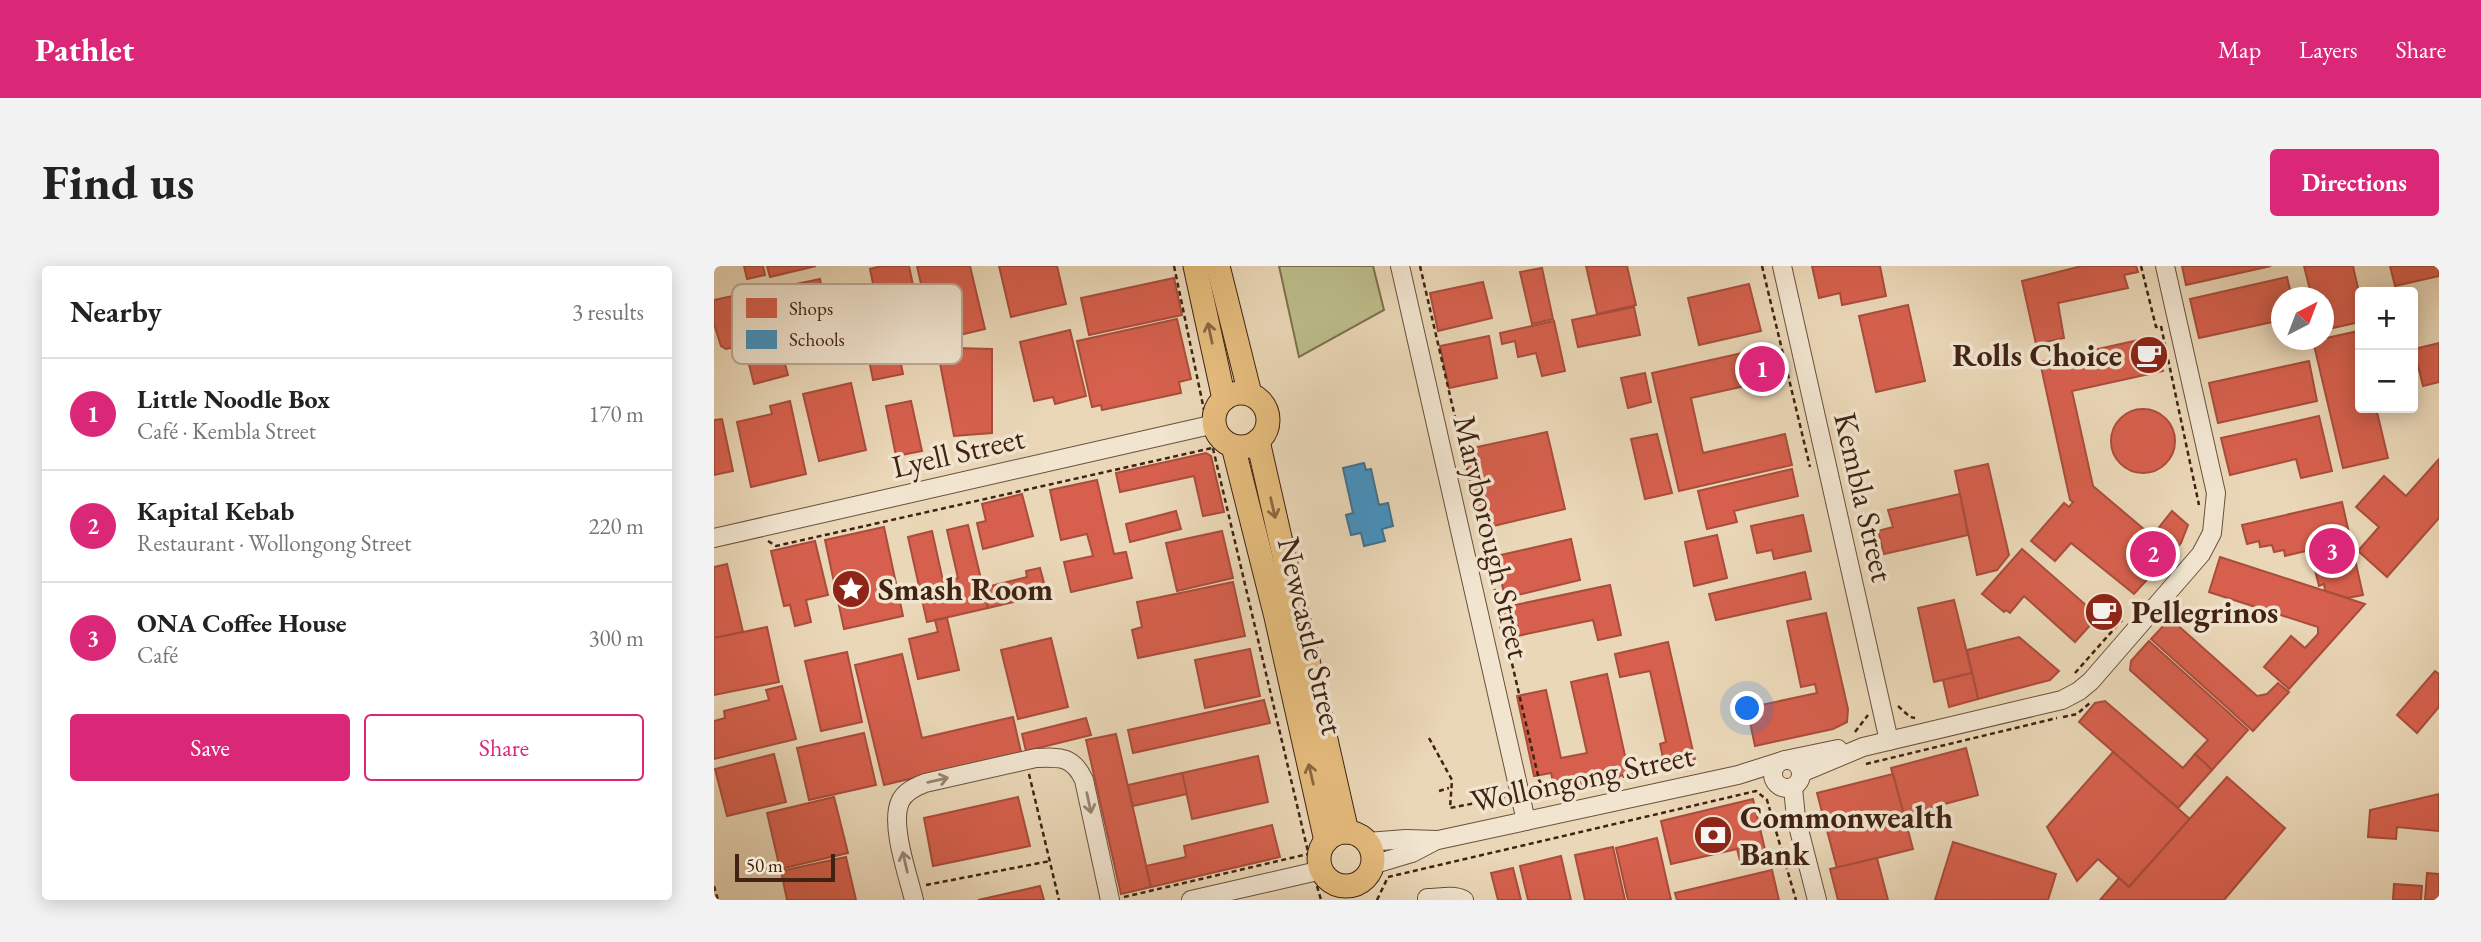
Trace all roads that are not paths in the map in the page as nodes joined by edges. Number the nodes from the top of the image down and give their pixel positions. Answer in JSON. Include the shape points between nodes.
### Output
{"nodes":[{"id":1,"x":1195,"y":266,"type":"edge"},
{"id":2,"x":1219,"y":266,"type":"edge"},
{"id":3,"x":1400,"y":266,"type":"edge"},
{"id":4,"x":1782,"y":266,"type":"edge"},
{"id":5,"x":2165,"y":266,"type":"edge"},
{"id":6,"x":1250,"y":394,"type":"junction"},
{"id":7,"x":1224,"y":400,"type":"junction"},
{"id":8,"x":1211,"y":425,"type":"junction"},
{"id":9,"x":1258,"y":441,"type":"junction"},
{"id":10,"x":1223,"y":447,"type":"junction"},
{"id":11,"x":714,"y":538,"type":"edge"},
{"id":12,"x":1889,"y":741,"type":"junction"},
{"id":13,"x":1786,"y":775,"type":"junction"},
{"id":14,"x":1526,"y":821,"type":"junction"},
{"id":15,"x":1438,"y":840,"type":"junction"},
{"id":16,"x":1331,"y":866,"type":"edge"},
{"id":17,"x":1366,"y":882,"type":"edge"},
{"id":18,"x":912,"y":894,"type":"edge"},
{"id":19,"x":1111,"y":900,"type":"edge"},
{"id":20,"x":1191,"y":900,"type":"edge"},
{"id":21,"x":1427,"y":900,"type":"edge"},
{"id":22,"x":1464,"y":900,"type":"edge"},
{"id":23,"x":1817,"y":900,"type":"edge"}],
"edges":[{"from":7,"to":1,"type":"main road","one_way":true},
{"from":2,"to":6,"type":"main road"},
{"from":3,"to":14,"type":"street","name":"Maryborough Street"},
{"from":4,"to":12,"type":"street","name":"Kembla Street"},
{"from":5,"to":12,"type":"street","name":"Wollongong Street","via":[[2216,493],[2212,533],[2201,554],[2078,691],[2062,700]]},
{"from":6,"to":7,"type":"main road"},
{"from":6,"to":9,"type":"main road","via":[[1268,415],[1267,429]]},
{"from":7,"to":8,"type":"main road"},
{"from":8,"to":10,"type":"main road"},
{"from":8,"to":11,"type":"street","name":"Lyell Street"},
{"from":9,"to":10,"type":"main road","via":[[1246,447]]},
{"from":9,"to":16,"type":"main road","name":"Newcastle Street","one_way":true},
{"from":16,"to":10,"type":"main road","name":"Newcastle Street","one_way":true,"via":[[1276,617]]},
{"from":12,"to":13,"type":"street","name":"Wollongong Street","via":[[1857,741]]},
{"from":13,"to":14,"type":"street","name":"Wollongong Street","via":[[1738,775]]},
{"from":13,"to":23,"type":"street"},
{"from":14,"to":15,"type":"street","name":"Wollongong Street"},
{"from":15,"to":16,"type":"street","name":"Wollongong Street","via":[[1406,839]]},
{"from":15,"to":17,"type":"street","name":"Wollongong Street"},
{"from":16,"to":17,"type":"main road","via":[[1346,886]]},
{"from":16,"to":17,"type":"main road","via":[[1372,853]]},
{"from":16,"to":20,"type":"street","name":"Wollongong Street"},
{"from":18,"to":19,"type":"street","one_way":true,"via":[[897,824],[900,800],[912,788],[1026,760],[1063,758],[1079,769],[1084,780]]},
{"from":21,"to":22,"type":"street"}]}
